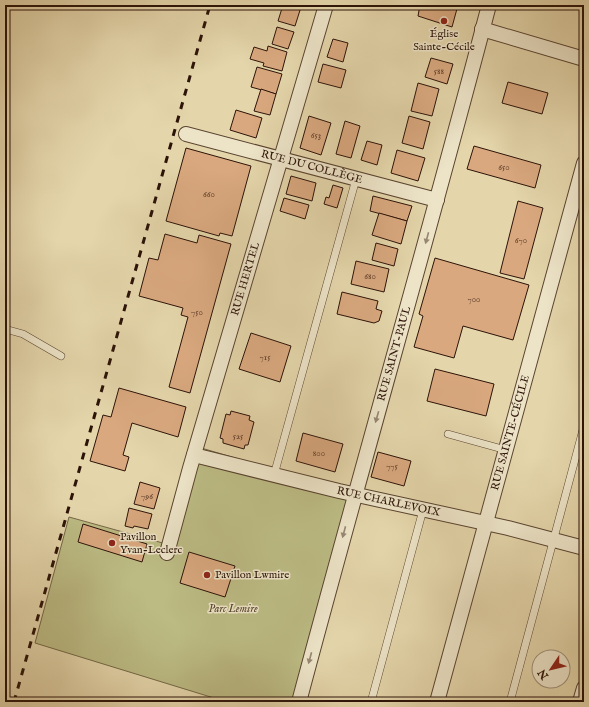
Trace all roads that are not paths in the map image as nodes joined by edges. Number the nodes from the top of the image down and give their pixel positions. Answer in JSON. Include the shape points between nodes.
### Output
{"nodes":[{"id":1,"x":326,"y":5,"type":"edge"},
{"id":2,"x":489,"y":5,"type":"edge"},
{"id":3,"x":482,"y":29,"type":"junction"},
{"id":4,"x":584,"y":59,"type":"edge"},
{"id":5,"x":186,"y":134,"type":"dead end"},
{"id":6,"x":281,"y":160,"type":"junction"},
{"id":7,"x":584,"y":163,"type":"edge"},
{"id":8,"x":356,"y":179,"type":"junction"},
{"id":9,"x":437,"y":200,"type":"junction"},
{"id":10,"x":5,"y":329,"type":"edge"},
{"id":11,"x":61,"y":356,"type":"dead end"},
{"id":12,"x":584,"y":426,"type":"edge"},
{"id":13,"x":448,"y":434,"type":"dead end"},
{"id":14,"x":506,"y":450,"type":"junction"},
{"id":15,"x":194,"y":455,"type":"junction"},
{"id":16,"x":274,"y":475,"type":"junction"},
{"id":17,"x":355,"y":495,"type":"junction"},
{"id":18,"x":423,"y":510,"type":"junction"},
{"id":19,"x":486,"y":524,"type":"junction"},
{"id":20,"x":553,"y":540,"type":"junction"},
{"id":21,"x":584,"y":548,"type":"edge"},
{"id":22,"x":167,"y":553,"type":"dead end"},
{"id":23,"x":584,"y":688,"type":"edge"},
{"id":24,"x":299,"y":702,"type":"edge"},
{"id":25,"x":371,"y":702,"type":"edge"},
{"id":26,"x":437,"y":702,"type":"edge"},
{"id":27,"x":510,"y":702,"type":"edge"},
{"id":28,"x":580,"y":702,"type":"edge"}],
"edges":[{"from":1,"to":6,"type":"street","name":"RUE HERTEL"},
{"from":2,"to":3,"type":"street","name":"RUE SAINT-PAUL"},
{"from":3,"to":4,"type":"street"},
{"from":3,"to":9,"type":"street","name":"RUE SAINT-PAUL"},
{"from":5,"to":6,"type":"street","name":"RUE DU COLLÈGE"},
{"from":6,"to":8,"type":"street","name":"RUE DU COLLÈGE"},
{"from":6,"to":15,"type":"street","name":"RUE HERTEL"},
{"from":7,"to":14,"type":"street","name":"RUE SAINTE-CÉCILE"},
{"from":8,"to":9,"type":"street","name":"RUE DU COLLÈGE"},
{"from":8,"to":16,"type":"lane"},
{"from":9,"to":17,"type":"street","name":"RUE SAINT-PAUL","one_way":true},
{"from":10,"to":11,"type":"lane","via":[[23,334]]},
{"from":12,"to":20,"type":"lane"},
{"from":13,"to":14,"type":"lane"},
{"from":14,"to":19,"type":"street","name":"RUE SAINTE-CÉCILE"},
{"from":15,"to":16,"type":"street","name":"RUE CHARLEVOIX"},
{"from":15,"to":22,"type":"street","name":"RUE HERTEL"},
{"from":16,"to":17,"type":"street","name":"RUE CHARLEVOIX"},
{"from":17,"to":18,"type":"street","name":"RUE CHARLEVOIX"},
{"from":17,"to":24,"type":"street","name":"RUE SAINT-PAUL","one_way":true},
{"from":18,"to":19,"type":"street","name":"RUE CHARLEVOIX"},
{"from":18,"to":25,"type":"lane"},
{"from":19,"to":20,"type":"street","name":"RUE CHARLEVOIX"},
{"from":19,"to":26,"type":"street","name":"RUE SAINTE-CÉCILE"},
{"from":20,"to":21,"type":"street","name":"RUE CHARLEVOIX"},
{"from":20,"to":27,"type":"lane"},
{"from":23,"to":28,"type":"street"}]}
